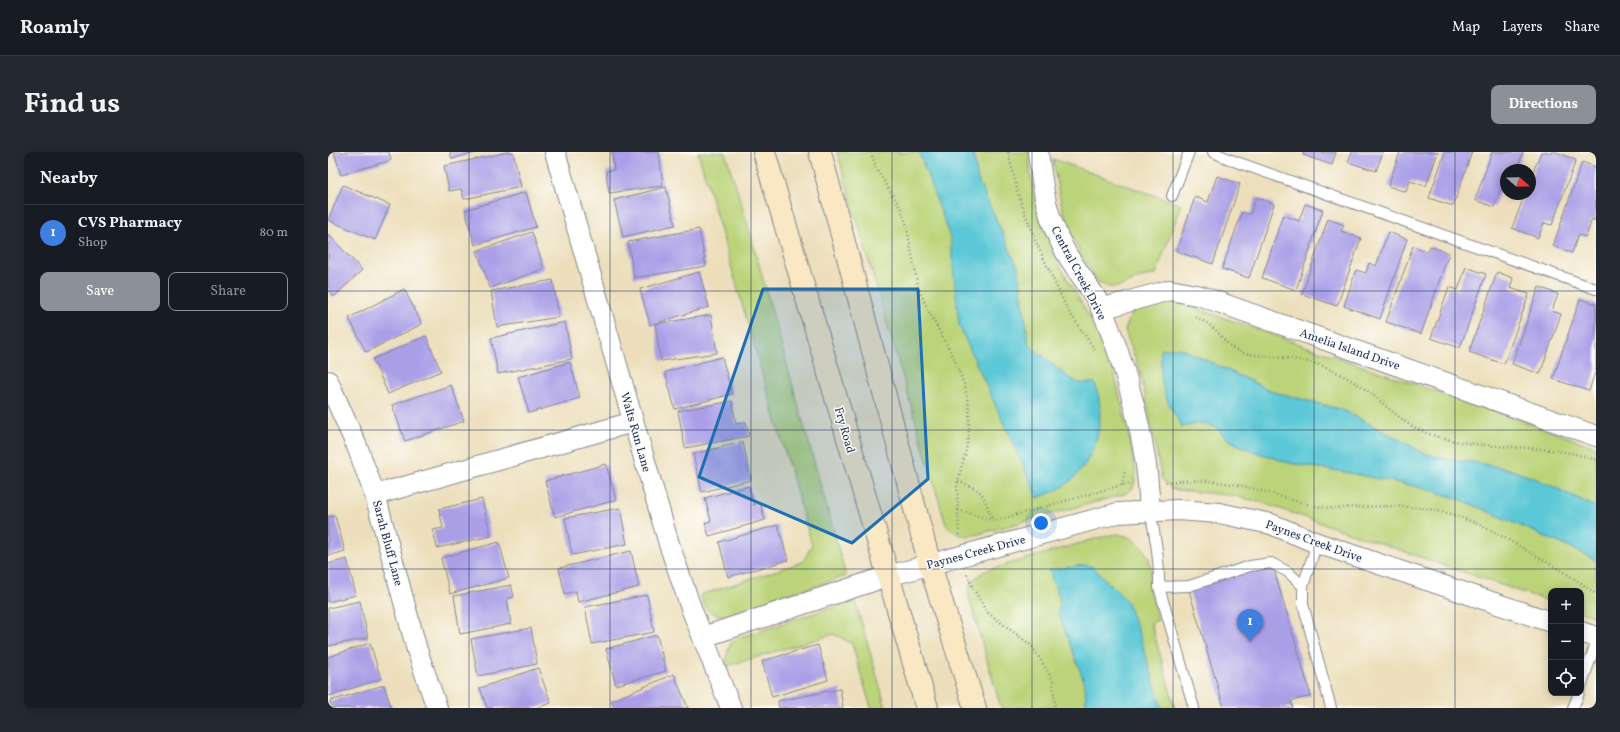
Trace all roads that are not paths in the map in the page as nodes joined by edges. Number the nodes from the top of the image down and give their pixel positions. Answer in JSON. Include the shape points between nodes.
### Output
{"nodes":[{"id":1,"x":555,"y":152,"type":"edge"},
{"id":2,"x":764,"y":152,"type":"edge"},
{"id":3,"x":820,"y":152,"type":"edge"},
{"id":4,"x":1038,"y":152,"type":"edge"},
{"id":5,"x":1189,"y":152,"type":"edge"},
{"id":6,"x":1213,"y":152,"type":"edge"},
{"id":7,"x":1172,"y":196,"type":"dead end"},
{"id":8,"x":1596,"y":289,"type":"edge"},
{"id":9,"x":1101,"y":308,"type":"junction"},
{"id":10,"x":328,"y":381,"type":"edge"},
{"id":11,"x":633,"y":422,"type":"junction"},
{"id":12,"x":1596,"y":436,"type":"edge"},
{"id":13,"x":375,"y":495,"type":"junction"},
{"id":14,"x":1150,"y":510,"type":"junction"},
{"id":15,"x":1317,"y":543,"type":"junction"},
{"id":16,"x":930,"y":564,"type":"junction"},
{"id":17,"x":888,"y":576,"type":"junction"},
{"id":18,"x":1303,"y":586,"type":"junction"},
{"id":19,"x":1159,"y":587,"type":"junction"},
{"id":20,"x":1548,"y":621,"type":"edge"},
{"id":21,"x":1584,"y":633,"type":"edge"},
{"id":22,"x":703,"y":637,"type":"junction"},
{"id":23,"x":1596,"y":637,"type":"edge"},
{"id":24,"x":1596,"y":643,"type":"edge"},
{"id":25,"x":1584,"y":677,"type":"edge"},
{"id":26,"x":1578,"y":696,"type":"edge"},
{"id":27,"x":437,"y":708,"type":"edge"},
{"id":28,"x":731,"y":708,"type":"edge"},
{"id":29,"x":928,"y":708,"type":"edge"},
{"id":30,"x":975,"y":708,"type":"edge"},
{"id":31,"x":1194,"y":708,"type":"edge"},
{"id":32,"x":1331,"y":708,"type":"edge"},
{"id":33,"x":1573,"y":708,"type":"edge"}],
"edges":[{"from":1,"to":11,"type":"street","name":"Walts Run Lane"},
{"from":2,"to":17,"type":"main road","name":"Fry Road"},
{"from":3,"to":16,"type":"main road"},
{"from":4,"to":9,"type":"street","name":"Central Creek Drive","via":[[1046,205],[1053,226],[1065,251]]},
{"from":5,"to":7,"type":"lane"},
{"from":6,"to":8,"type":"lane"},
{"from":9,"to":12,"type":"street","name":"Amelia Island Drive","via":[[1170,290],[1201,296]]},
{"from":9,"to":14,"type":"street","name":"Central Creek Drive","via":[[1122,363],[1138,423],[1146,466]]},
{"from":10,"to":13,"type":"street","name":"Sarah Bluff Lane"},
{"from":11,"to":13,"type":"street"},
{"from":11,"to":22,"type":"street","name":"Walts Run Lane","via":[[668,544]]},
{"from":13,"to":27,"type":"street","name":"Sarah Bluff Lane","via":[[417,650]]},
{"from":14,"to":15,"type":"street","name":"Paynes Creek Drive","via":[[1219,513],[1271,524]]},
{"from":14,"to":16,"type":"street","name":"Paynes Creek Drive","via":[[1118,513]]},
{"from":14,"to":19,"type":"lane","via":[[1159,560]]},
{"from":15,"to":18,"type":"lane"},
{"from":15,"to":20,"type":"street","name":"Paynes Creek Drive"},
{"from":16,"to":17,"type":"street","name":"Paynes Creek Drive"},
{"from":16,"to":30,"type":"main road"},
{"from":17,"to":22,"type":"street","name":"Paynes Creek Drive"},
{"from":17,"to":29,"type":"main road","name":"Fry Road"},
{"from":18,"to":19,"type":"lane","via":[[1288,572],[1271,563],[1250,566],[1189,586]]},
{"from":18,"to":32,"type":"lane","via":[[1303,604]]},
{"from":19,"to":31,"type":"lane"},
{"from":21,"to":23,"type":"street"},
{"from":22,"to":28,"type":"street","name":"Walts Run Lane"},
{"from":24,"to":25,"type":"lane"},
{"from":26,"to":33,"type":"lane"}]}
